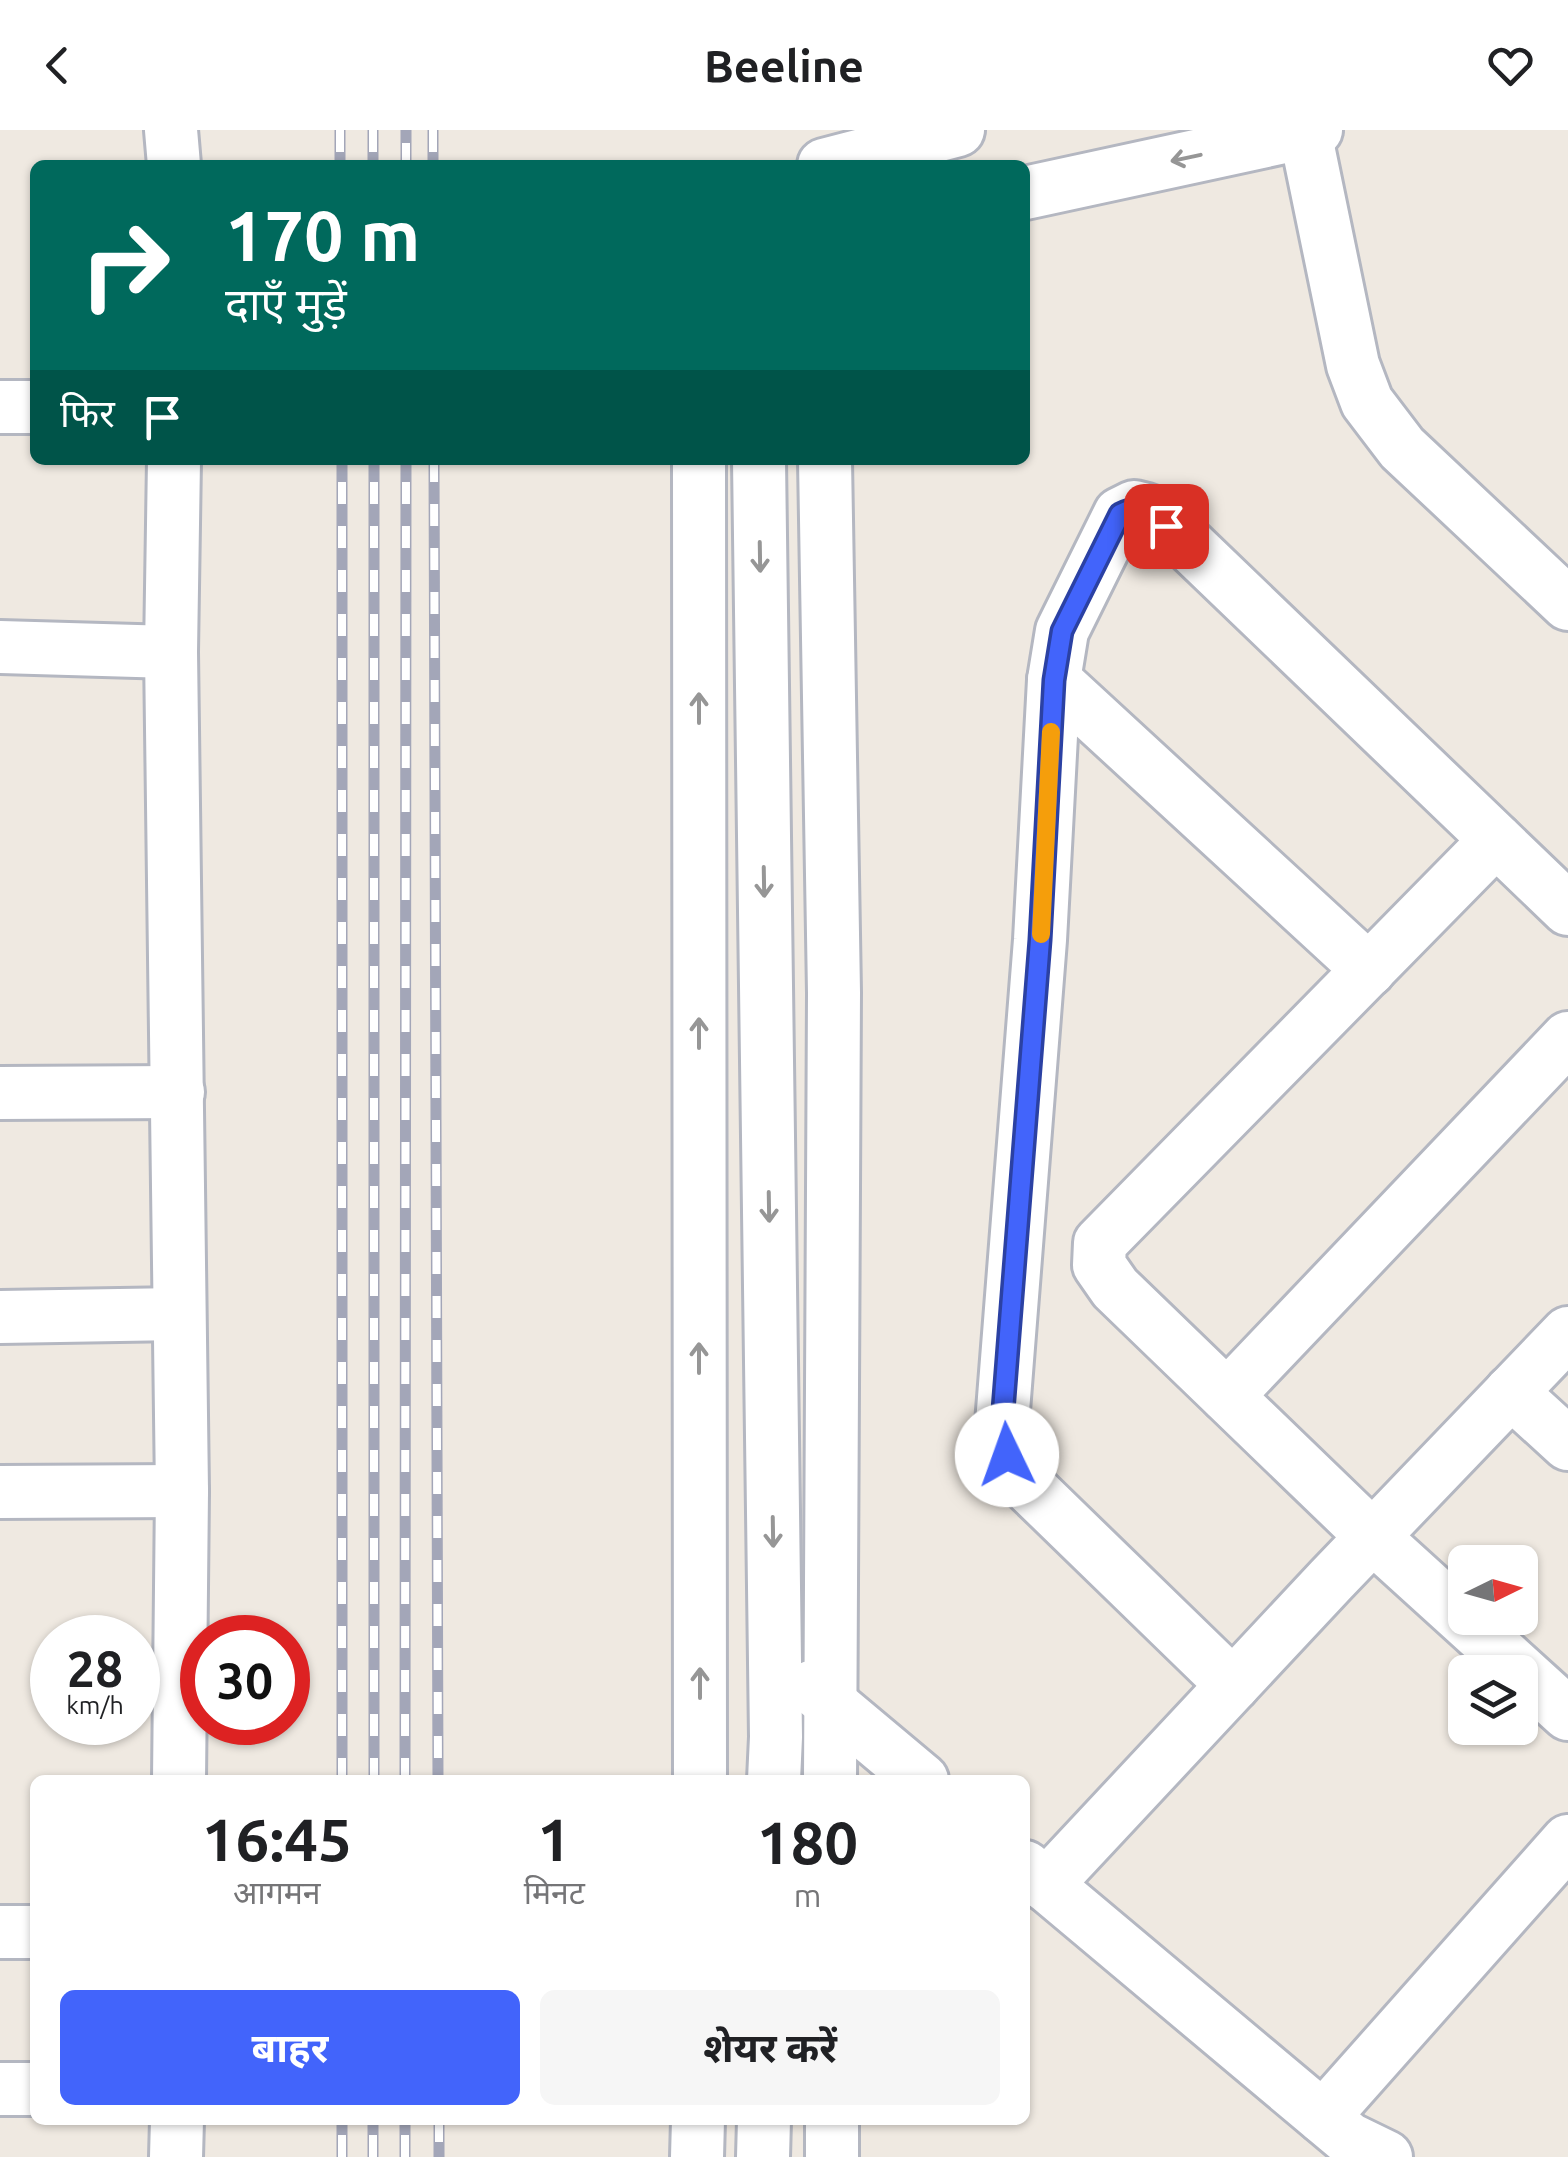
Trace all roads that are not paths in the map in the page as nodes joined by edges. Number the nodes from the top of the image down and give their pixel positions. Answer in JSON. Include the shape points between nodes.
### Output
{"nodes":[{"id":1,"x":171,"y":130,"type":"edge"},
{"id":2,"x":958,"y":130,"type":"edge"},
{"id":3,"x":1310,"y":131,"type":"edge"},
{"id":4,"x":174,"y":160,"type":"edge"},
{"id":5,"x":843,"y":160,"type":"edge"},
{"id":6,"x":1030,"y":192,"type":"edge"},
{"id":7,"x":0,"y":407,"type":"edge"},
{"id":8,"x":30,"y":407,"type":"edge"},
{"id":9,"x":174,"y":465,"type":"edge"},
{"id":10,"x":699,"y":465,"type":"edge"},
{"id":11,"x":759,"y":465,"type":"edge"},
{"id":12,"x":825,"y":465,"type":"edge"},
{"id":13,"x":1568,"y":604,"type":"edge"},
{"id":14,"x":0,"y":647,"type":"edge"},
{"id":15,"x":171,"y":652,"type":"junction"},
{"id":16,"x":1054,"y":680,"type":"junction"},
{"id":17,"x":1496,"y":840,"type":"junction"},
{"id":18,"x":1568,"y":909,"type":"edge"},
{"id":19,"x":1369,"y":970,"type":"junction"},
{"id":20,"x":1568,"y":1038,"type":"edge"},
{"id":21,"x":178,"y":1092,"type":"junction"},
{"id":22,"x":0,"y":1093,"type":"edge"},
{"id":23,"x":1020,"y":1201,"type":"junction"},
{"id":24,"x":1099,"y":1266,"type":"junction"},
{"id":25,"x":179,"y":1314,"type":"junction"},
{"id":26,"x":0,"y":1317,"type":"edge"},
{"id":27,"x":1568,"y":1333,"type":"edge"},
{"id":28,"x":1511,"y":1392,"type":"junction"},
{"id":29,"x":1227,"y":1396,"type":"junction"},
{"id":30,"x":1568,"y":1444,"type":"edge"},
{"id":31,"x":182,"y":1490,"type":"junction"},
{"id":32,"x":0,"y":1492,"type":"edge"},
{"id":33,"x":1372,"y":1536,"type":"junction"},
{"id":34,"x":775,"y":1658,"type":"junction"},
{"id":35,"x":1233,"y":1685,"type":"junction"},
{"id":36,"x":830,"y":1702,"type":"junction"},
{"id":37,"x":1568,"y":1714,"type":"edge"},
{"id":38,"x":179,"y":1775,"type":"edge"},
{"id":39,"x":700,"y":1775,"type":"edge"},
{"id":40,"x":774,"y":1775,"type":"edge"},
{"id":41,"x":830,"y":1775,"type":"edge"},
{"id":42,"x":916,"y":1775,"type":"edge"},
{"id":43,"x":1568,"y":1841,"type":"edge"},
{"id":44,"x":1036,"y":1876,"type":"edge"},
{"id":45,"x":0,"y":1932,"type":"edge"},
{"id":46,"x":30,"y":1932,"type":"edge"},
{"id":47,"x":30,"y":2088,"type":"edge"},
{"id":48,"x":0,"y":2089,"type":"edge"},
{"id":49,"x":1323,"y":2117,"type":"junction"},
{"id":50,"x":178,"y":2125,"type":"edge"},
{"id":51,"x":698,"y":2125,"type":"edge"},
{"id":52,"x":764,"y":2125,"type":"edge"},
{"id":53,"x":832,"y":2125,"type":"edge"},
{"id":54,"x":176,"y":2157,"type":"edge"},
{"id":55,"x":697,"y":2157,"type":"edge"},
{"id":56,"x":763,"y":2157,"type":"edge"},
{"id":57,"x":832,"y":2157,"type":"edge"},
{"id":58,"x":1386,"y":2157,"type":"edge"}],
"edges":[{"from":1,"to":4,"type":"street"},
{"from":2,"to":5,"type":"street"},
{"from":3,"to":6,"type":"street","one_way":true},
{"from":3,"to":13,"type":"street","via":[[1353,364],[1367,402],[1402,448]]},
{"from":7,"to":8,"type":"street"},
{"from":9,"to":15,"type":"street"},
{"from":39,"to":10,"type":"street","one_way":true},
{"from":11,"to":34,"type":"street","one_way":true},
{"from":12,"to":36,"type":"street","via":[[834,992]]},
{"from":14,"to":15,"type":"street"},
{"from":15,"to":21,"type":"street"},
{"from":16,"to":17,"type":"street","via":[[1062,631],[1120,514],[1146,510]]},
{"from":16,"to":19,"type":"street"},
{"from":16,"to":23,"type":"street"},
{"from":17,"to":18,"type":"street"},
{"from":17,"to":19,"type":"street"},
{"from":19,"to":24,"type":"street","via":[[1100,1243]]},
{"from":20,"to":29,"type":"street"},
{"from":21,"to":22,"type":"street"},
{"from":21,"to":25,"type":"street"},
{"from":23,"to":24,"type":"street"},
{"from":23,"to":35,"type":"street","via":[[1001,1436],[1007,1455],[1023,1481]]},
{"from":24,"to":29,"type":"street"},
{"from":25,"to":26,"type":"street"},
{"from":25,"to":31,"type":"street"},
{"from":27,"to":28,"type":"street"},
{"from":28,"to":30,"type":"street"},
{"from":28,"to":33,"type":"street"},
{"from":29,"to":33,"type":"street"},
{"from":31,"to":32,"type":"street"},
{"from":31,"to":38,"type":"street"},
{"from":33,"to":35,"type":"street"},
{"from":33,"to":37,"type":"street"},
{"from":34,"to":36,"type":"street"},
{"from":34,"to":40,"type":"street"},
{"from":35,"to":44,"type":"street"},
{"from":36,"to":41,"type":"street"},
{"from":36,"to":42,"type":"street"},
{"from":43,"to":49,"type":"street"},
{"from":44,"to":49,"type":"street"},
{"from":45,"to":46,"type":"street"},
{"from":47,"to":48,"type":"street"},
{"from":49,"to":58,"type":"street"},
{"from":50,"to":54,"type":"street"},
{"from":51,"to":55,"type":"street"},
{"from":52,"to":56,"type":"street"},
{"from":53,"to":57,"type":"street"}]}
